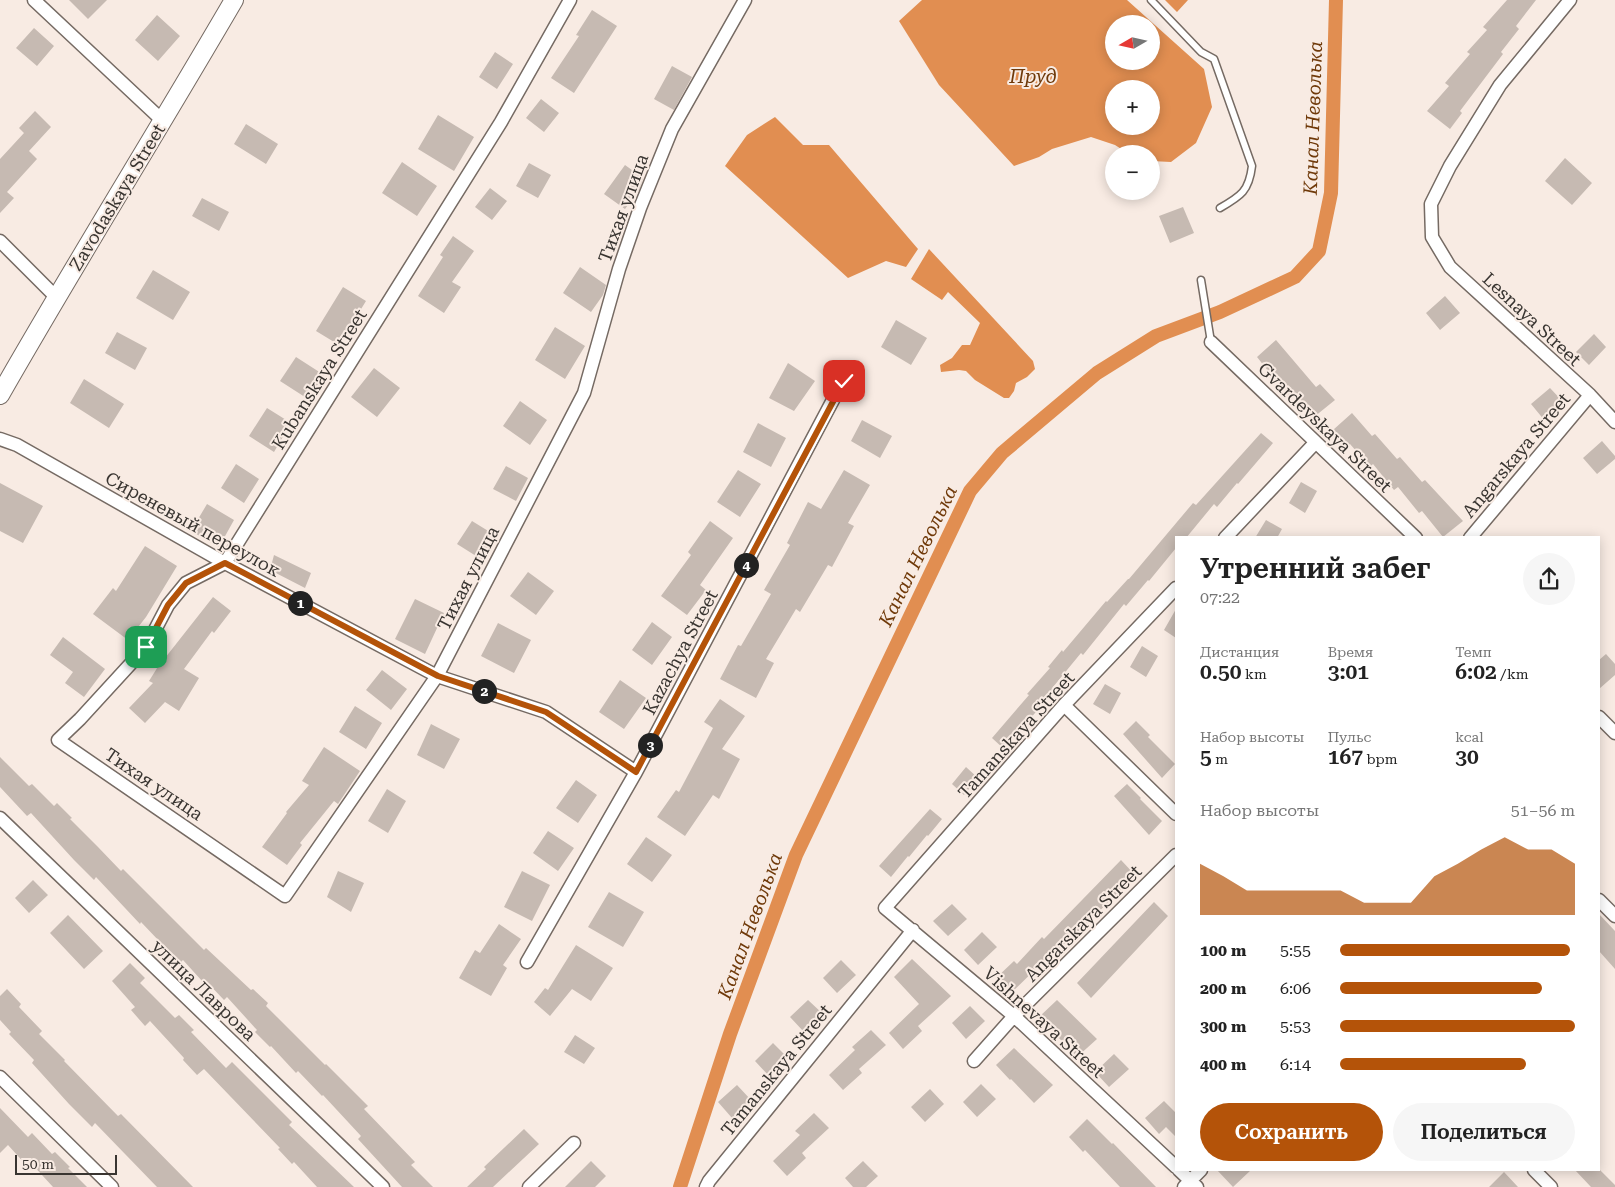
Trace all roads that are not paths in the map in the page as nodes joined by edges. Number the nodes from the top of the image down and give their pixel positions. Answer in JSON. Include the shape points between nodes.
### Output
{"nodes":[{"id":1,"x":34,"y":0,"type":"edge"},
{"id":2,"x":234,"y":0,"type":"edge"},
{"id":3,"x":570,"y":0,"type":"edge"},
{"id":4,"x":745,"y":0,"type":"edge"},
{"id":5,"x":1151,"y":0,"type":"edge"},
{"id":6,"x":1570,"y":0,"type":"edge"},
{"id":7,"x":163,"y":121,"type":"junction"},
{"id":8,"x":1220,"y":208,"type":"dead end"},
{"id":9,"x":0,"y":241,"type":"edge"},
{"id":10,"x":1201,"y":280,"type":"dead end"},
{"id":11,"x":56,"y":297,"type":"junction"},
{"id":12,"x":1211,"y":342,"type":"joint"},
{"id":13,"x":844,"y":381,"type":"dead end"},
{"id":14,"x":0,"y":395,"type":"edge"},
{"id":15,"x":1590,"y":396,"type":"junction"},
{"id":16,"x":1615,"y":422,"type":"edge"},
{"id":17,"x":0,"y":439,"type":"edge"},
{"id":18,"x":1315,"y":443,"type":"junction"},
{"id":19,"x":1226,"y":536,"type":"edge"},
{"id":20,"x":1414,"y":536,"type":"edge"},
{"id":21,"x":1472,"y":536,"type":"edge"},
{"id":22,"x":225,"y":563,"type":"junction"},
{"id":23,"x":1175,"y":589,"type":"edge"},
{"id":24,"x":438,"y":676,"type":"junction"},
{"id":25,"x":1064,"y":705,"type":"junction"},
{"id":26,"x":636,"y":772,"type":"junction"},
{"id":27,"x":1175,"y":813,"type":"edge"},
{"id":28,"x":0,"y":818,"type":"edge"},
{"id":29,"x":1175,"y":856,"type":"edge"},
{"id":30,"x":1600,"y":901,"type":"edge"},
{"id":31,"x":885,"y":908,"type":"joint"},
{"id":32,"x":1615,"y":916,"type":"edge"},
{"id":33,"x":913,"y":930,"type":"junction"},
{"id":34,"x":527,"y":962,"type":"dead end"},
{"id":35,"x":1014,"y":1016,"type":"junction"},
{"id":36,"x":974,"y":1061,"type":"dead end"},
{"id":37,"x":0,"y":1078,"type":"edge"},
{"id":38,"x":574,"y":1143,"type":"dead end"},
{"id":39,"x":1175,"y":1166,"type":"edge"},
{"id":40,"x":1180,"y":1171,"type":"edge"},
{"id":41,"x":1200,"y":1171,"type":"edge"},
{"id":42,"x":1535,"y":1171,"type":"edge"},
{"id":43,"x":710,"y":1185,"type":"edge"},
{"id":44,"x":1191,"y":1185,"type":"edge"},
{"id":45,"x":112,"y":1187,"type":"edge"},
{"id":46,"x":383,"y":1187,"type":"edge"},
{"id":47,"x":529,"y":1187,"type":"edge"},
{"id":48,"x":1551,"y":1187,"type":"edge"}],
"edges":[{"from":1,"to":7,"type":"street"},
{"from":2,"to":7,"type":"main road","name":"Zavodaskaya Street"},
{"from":3,"to":22,"type":"street","name":"Kubanskaya Street","via":[[500,122]]},
{"from":4,"to":24,"type":"street","name":"Тихая улица","via":[[672,129],[619,269],[584,393]]},
{"from":5,"to":8,"type":"lane","via":[[1201,52],[1214,59],[1252,166],[1245,192]]},
{"from":6,"to":15,"type":"street","name":"Lesnaya Street","via":[[1500,85],[1450,166],[1431,204],[1432,237],[1450,267]]},
{"from":7,"to":11,"type":"main road","name":"Zavodaskaya Street"},
{"from":9,"to":11,"type":"street"},
{"from":10,"to":12,"type":"lane"},
{"from":11,"to":14,"type":"main road","name":"Zavodaskaya Street"},
{"from":12,"to":18,"type":"street","name":"Gvardeyskaya Street"},
{"from":13,"to":26,"type":"street","name":"Kazachya Street"},
{"from":15,"to":16,"type":"street","name":"Lesnaya Street"},
{"from":15,"to":21,"type":"street","name":"Angarskaya Street"},
{"from":17,"to":22,"type":"street","name":"Сиреневый переулок","via":[[17,445]]},
{"from":18,"to":19,"type":"street"},
{"from":18,"to":20,"type":"street","name":"Gvardeyskaya Street"},
{"from":22,"to":24,"type":"street","name":"Сиреневый переулок"},
{"from":22,"to":24,"type":"street","name":"Тихая улица","via":[[186,583],[168,605],[146,647],[58,740],[286,896]]},
{"from":23,"to":25,"type":"street","name":"Tamanskaya Street"},
{"from":24,"to":26,"type":"street","name":"Сиреневый переулок","via":[[546,712]]},
{"from":25,"to":27,"type":"street"},
{"from":25,"to":31,"type":"street","name":"Tamanskaya Street"},
{"from":26,"to":34,"type":"street","name":"Kazachya Street"},
{"from":28,"to":46,"type":"street","name":"улица Лаврова"},
{"from":29,"to":35,"type":"street","name":"Angarskaya Street"},
{"from":30,"to":32,"type":"street"},
{"from":31,"to":33,"type":"street","name":"Vishnevaya Street"},
{"from":33,"to":35,"type":"street","name":"Vishnevaya Street"},
{"from":33,"to":43,"type":"street","name":"Tamanskaya Street"},
{"from":35,"to":36,"type":"street","name":"Angarskaya Street"},
{"from":35,"to":39,"type":"street","name":"Vishnevaya Street"},
{"from":37,"to":45,"type":"street"},
{"from":38,"to":47,"type":"street"},
{"from":40,"to":44,"type":"street"},
{"from":41,"to":44,"type":"street"},
{"from":42,"to":48,"type":"street"}]}
